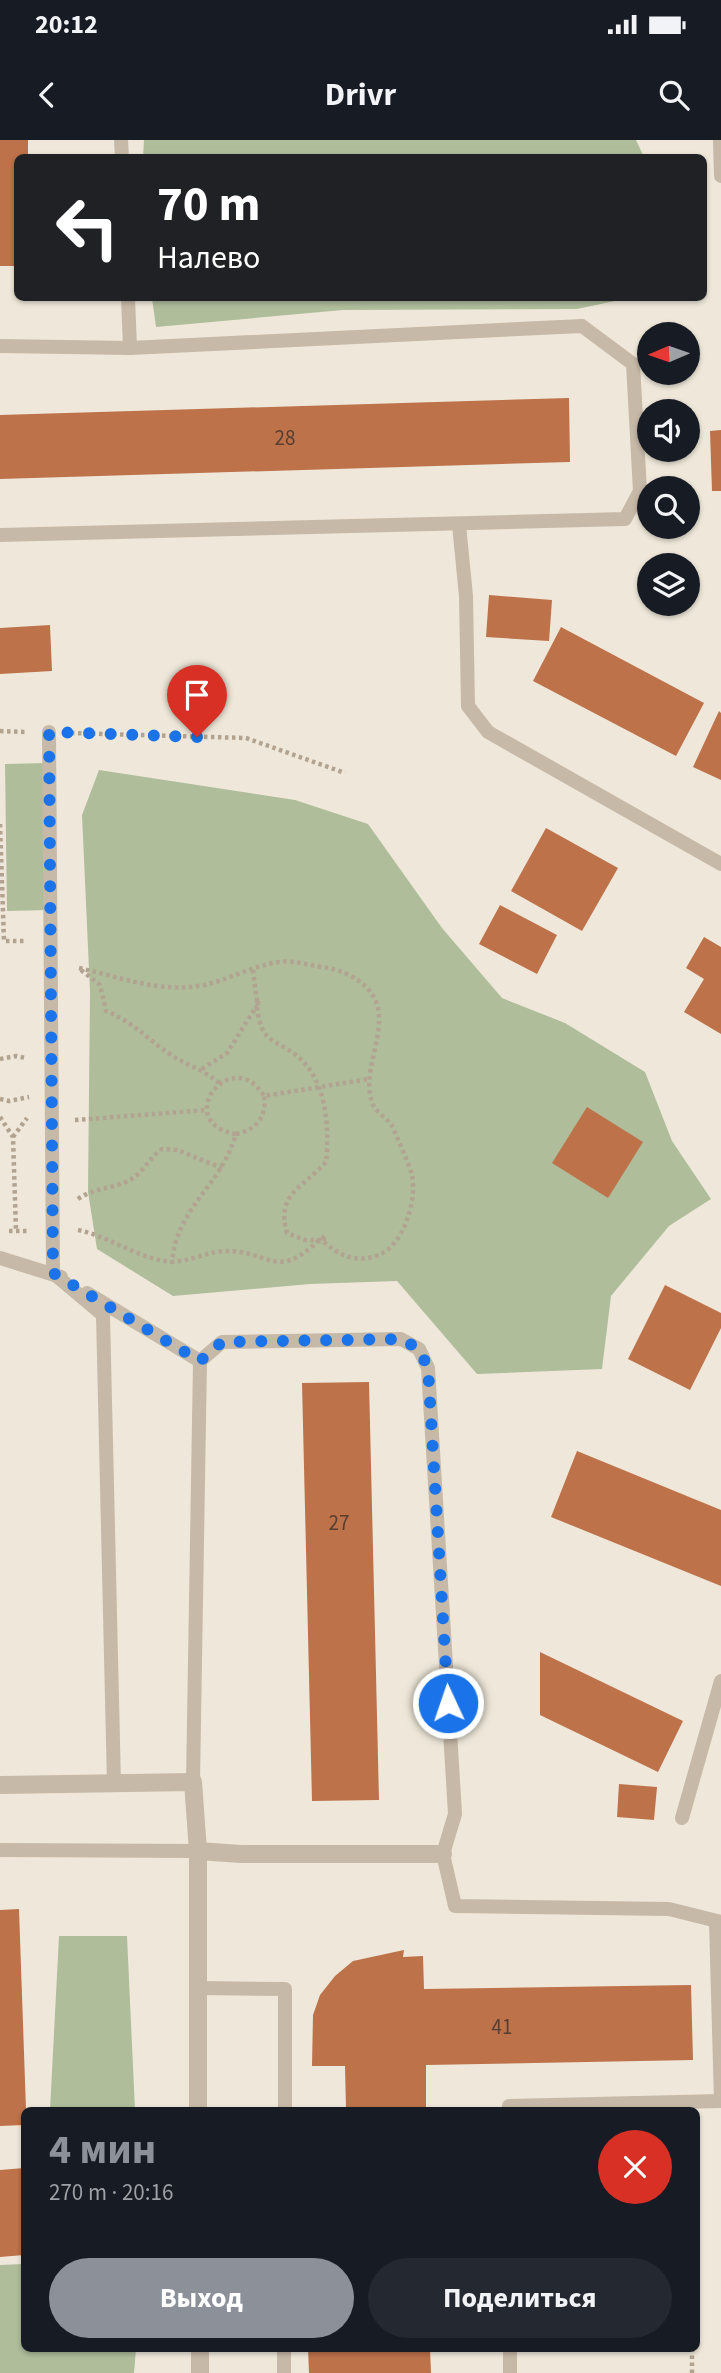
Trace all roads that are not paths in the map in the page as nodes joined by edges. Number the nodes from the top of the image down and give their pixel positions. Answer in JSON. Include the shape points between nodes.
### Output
{"nodes":[{"id":1,"x":720,"y":140,"type":"edge"},
{"id":2,"x":721,"y":176,"type":"edge"},
{"id":3,"x":128,"y":301,"type":"edge"},
{"id":4,"x":0,"y":346,"type":"edge"},
{"id":5,"x":130,"y":348,"type":"junction"},
{"id":6,"x":459,"y":525,"type":"junction"},
{"id":7,"x":0,"y":536,"type":"edge"},
{"id":8,"x":49,"y":732,"type":"road end"},
{"id":9,"x":721,"y":864,"type":"edge"},
{"id":10,"x":0,"y":1258,"type":"edge"},
{"id":11,"x":53,"y":1273,"type":"junction"},
{"id":12,"x":200,"y":1361,"type":"junction"},
{"id":13,"x":721,"y":1681,"type":"edge"},
{"id":14,"x":193,"y":1782,"type":"junction"},
{"id":15,"x":114,"y":1784,"type":"junction"},
{"id":16,"x":0,"y":1785,"type":"edge"},
{"id":17,"x":682,"y":1818,"type":"dead end"},
{"id":18,"x":0,"y":1850,"type":"edge"},
{"id":19,"x":198,"y":1851,"type":"junction"},
{"id":20,"x":443,"y":1853,"type":"junction"},
{"id":21,"x":718,"y":1922,"type":"edge"},
{"id":22,"x":198,"y":1988,"type":"junction"},
{"id":23,"x":721,"y":2101,"type":"edge"},
{"id":24,"x":198,"y":2107,"type":"edge"},
{"id":25,"x":285,"y":2107,"type":"edge"},
{"id":26,"x":509,"y":2107,"type":"edge"},
{"id":27,"x":200,"y":2352,"type":"edge"},
{"id":28,"x":284,"y":2352,"type":"edge"},
{"id":29,"x":510,"y":2352,"type":"edge"},
{"id":30,"x":200,"y":2373,"type":"edge"},
{"id":31,"x":284,"y":2373,"type":"edge"},
{"id":32,"x":510,"y":2373,"type":"edge"}],
"edges":[{"from":1,"to":2,"type":"lane"},
{"from":3,"to":5,"type":"lane"},
{"from":4,"to":5,"type":"lane"},
{"from":5,"to":6,"type":"lane","via":[[582,326],[633,364],[640,491],[625,519]]},
{"from":6,"to":7,"type":"lane"},
{"from":6,"to":9,"type":"lane","via":[[468,706],[488,732]]},
{"from":8,"to":11,"type":"lane"},
{"from":10,"to":11,"type":"lane"},
{"from":11,"to":12,"type":"lane"},
{"from":11,"to":15,"type":"lane","via":[[103,1315]]},
{"from":12,"to":14,"type":"lane"},
{"from":12,"to":20,"type":"lane","via":[[222,1342],[401,1339],[419,1349],[424,1359],[455,1814]]},
{"from":13,"to":17,"type":"lane"},
{"from":14,"to":15,"type":"street"},
{"from":14,"to":19,"type":"street"},
{"from":15,"to":16,"type":"street"},
{"from":18,"to":19,"type":"lane"},
{"from":19,"to":20,"type":"street"},
{"from":19,"to":22,"type":"street"},
{"from":20,"to":21,"type":"lane","via":[[455,1906],[669,1909]]},
{"from":21,"to":23,"type":"lane"},
{"from":22,"to":24,"type":"street"},
{"from":22,"to":25,"type":"lane","via":[[285,1989]]},
{"from":23,"to":26,"type":"lane"},
{"from":27,"to":30,"type":"street"},
{"from":28,"to":31,"type":"lane"},
{"from":29,"to":32,"type":"lane"}]}
